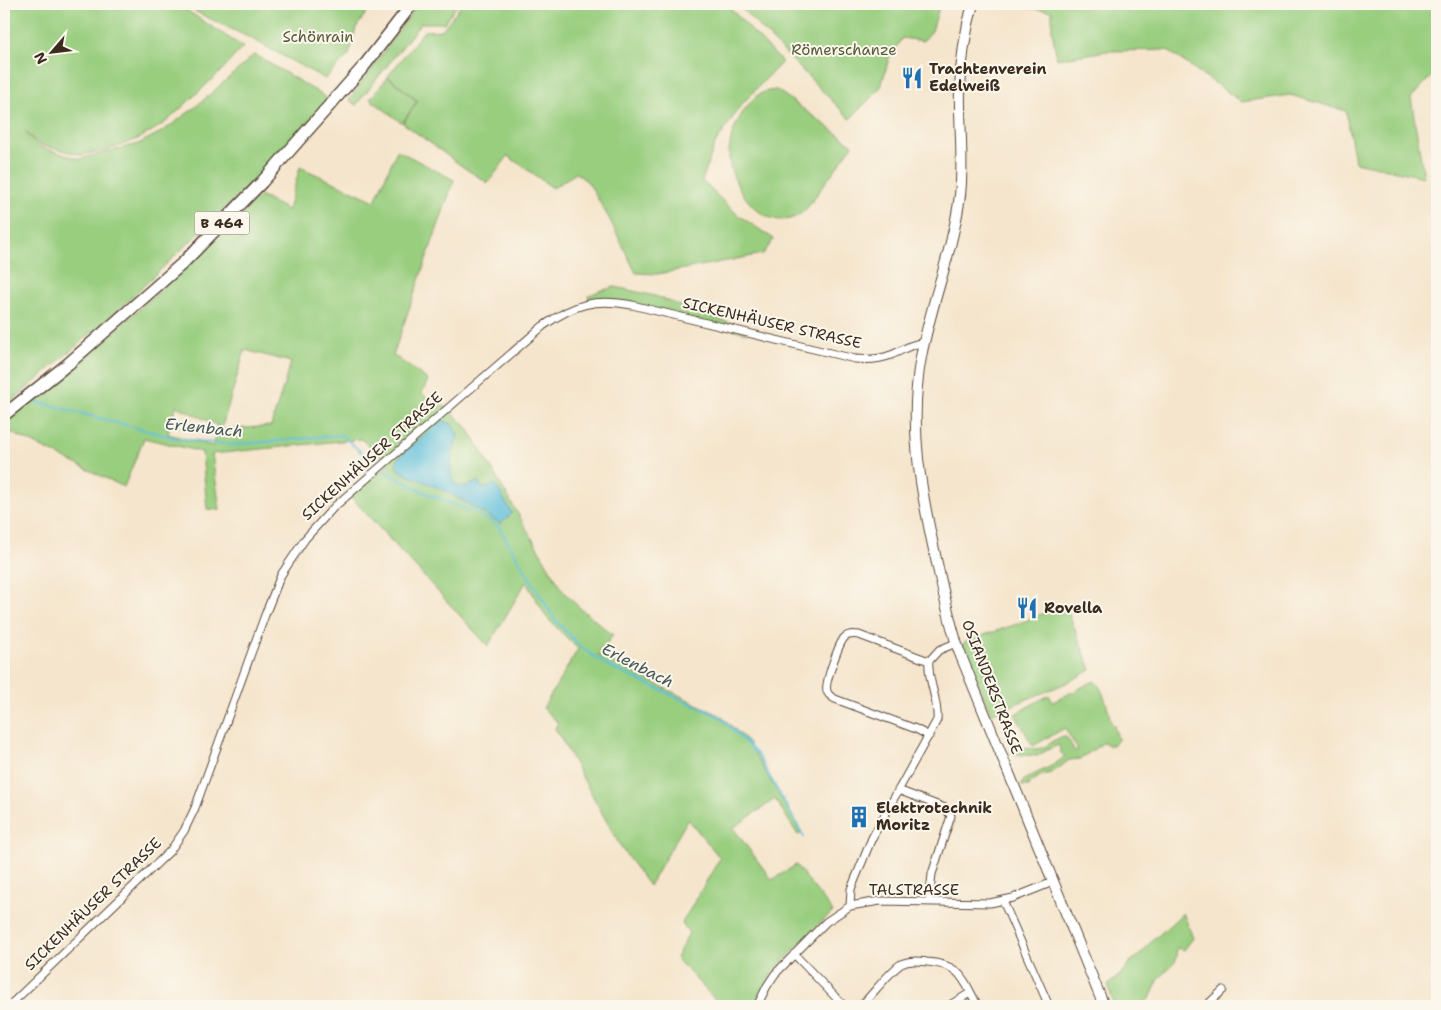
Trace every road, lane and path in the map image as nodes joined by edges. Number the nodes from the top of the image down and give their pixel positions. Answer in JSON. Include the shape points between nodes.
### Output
{"nodes":[{"id":1,"x":412,"y":4,"type":"edge"},
{"id":2,"x":973,"y":4,"type":"edge"},
{"id":3,"x":925,"y":338,"type":"junction"},
{"id":4,"x":4,"y":415,"type":"edge"},
{"id":5,"x":956,"y":643,"type":"junction"},
{"id":6,"x":929,"y":661,"type":"junction"},
{"id":7,"x":929,"y":736,"type":"junction"},
{"id":8,"x":898,"y":790,"type":"junction"},
{"id":9,"x":1053,"y":882,"type":"junction"},
{"id":10,"x":1004,"y":901,"type":"junction"},
{"id":11,"x":929,"y":902,"type":"junction"},
{"id":12,"x":850,"y":906,"type":"junction"},
{"id":13,"x":794,"y":954,"type":"junction"},
{"id":14,"x":1223,"y":990,"type":"dead end"},
{"id":15,"x":970,"y":993,"type":"junction"},
{"id":16,"x":761,"y":1004,"type":"edge"},
{"id":17,"x":9,"y":1006,"type":"edge"},
{"id":18,"x":844,"y":1006,"type":"edge"},
{"id":19,"x":861,"y":1006,"type":"edge"},
{"id":20,"x":948,"y":1006,"type":"edge"},
{"id":21,"x":978,"y":1006,"type":"edge"},
{"id":22,"x":1049,"y":1006,"type":"edge"},
{"id":23,"x":1104,"y":1006,"type":"edge"},
{"id":24,"x":1206,"y":1006,"type":"edge"}],
"edges":[{"from":1,"to":4,"type":"main road","number":"B 464","via":[[358,74],[262,182],[190,256],[68,364]]},
{"from":2,"to":3,"type":"street","via":[[961,71],[962,160],[957,212]]},
{"from":3,"to":5,"type":"street","name":"OSIANDERSTRASSE","via":[[916,404],[917,462]]},
{"from":3,"to":17,"type":"street","name":"SICKENHÄUSER STRASSE","via":[[890,356],[855,359],[612,302],[580,305],[543,326],[334,507],[305,539],[281,575],[195,808],[178,842]]},
{"from":5,"to":6,"type":"street","via":[[939,650]]},
{"from":5,"to":9,"type":"street","name":"OSIANDERSTRASSE"},
{"from":6,"to":7,"type":"street","via":[[938,713]]},
{"from":6,"to":7,"type":"street","via":[[852,634],[842,642],[826,686],[829,695],[835,699]]},
{"from":7,"to":8,"type":"street"},
{"from":8,"to":11,"type":"street","via":[[946,808],[951,816],[932,874]]},
{"from":8,"to":12,"type":"street","via":[[852,885]]},
{"from":9,"to":10,"type":"street","name":"TALSTRASSE"},
{"from":9,"to":23,"type":"street","name":"OSIANDERSTRASSE"},
{"from":10,"to":11,"type":"street","name":"TALSTRASSE"},
{"from":10,"to":22,"type":"street"},
{"from":11,"to":12,"type":"street","name":"TALSTRASSE","via":[[880,901]]},
{"from":12,"to":13,"type":"street","name":"TALSTRASSE","via":[[826,922]]},
{"from":13,"to":16,"type":"street","name":"TALSTRASSE","via":[[767,986]]},
{"from":13,"to":18,"type":"street"},
{"from":14,"to":24,"type":"street"},
{"from":15,"to":19,"type":"street","via":[[952,967],[913,961],[896,968]]},
{"from":15,"to":20,"type":"street"},
{"from":15,"to":21,"type":"street"}]}
